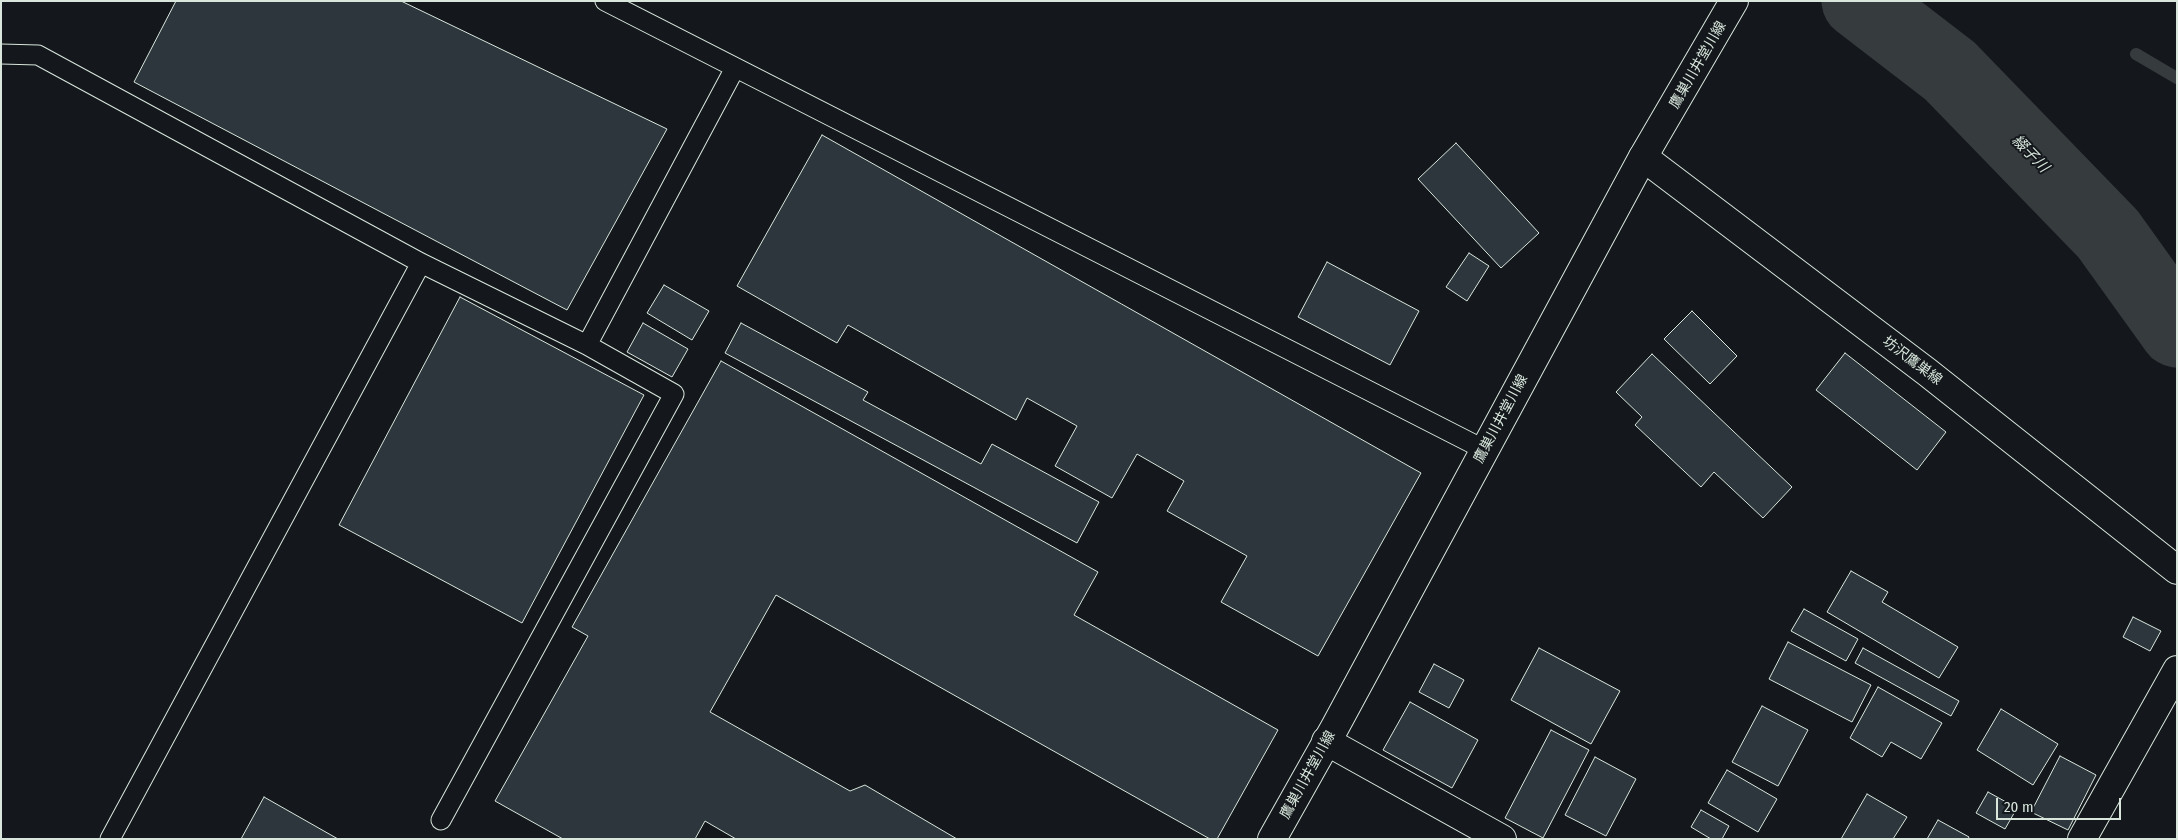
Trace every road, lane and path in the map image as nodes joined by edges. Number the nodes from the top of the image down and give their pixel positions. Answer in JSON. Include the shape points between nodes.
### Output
{"nodes":[{"id":1,"x":605,"y":1,"type":"edge"},
{"id":2,"x":1734,"y":1,"type":"edge"},
{"id":3,"x":1,"y":54,"type":"edge"},
{"id":4,"x":735,"y":68,"type":"junction"},
{"id":5,"x":1643,"y":157,"type":"junction"},
{"id":6,"x":421,"y":263,"type":"junction"},
{"id":7,"x":586,"y":345,"type":"junction"},
{"id":8,"x":1484,"y":450,"type":"junction"},
{"id":9,"x":2177,"y":570,"type":"edge"},
{"id":10,"x":2177,"y":670,"type":"edge"},
{"id":11,"x":1326,"y":741,"type":"junction"},
{"id":12,"x":441,"y":820,"type":"dead end"},
{"id":13,"x":110,"y":839,"type":"edge"},
{"id":14,"x":1272,"y":839,"type":"edge"},
{"id":15,"x":1502,"y":839,"type":"edge"},
{"id":16,"x":2082,"y":839,"type":"edge"}],
"edges":[{"from":1,"to":4,"type":"lane"},
{"from":2,"to":5,"type":"main road","name":"鷹巣川井堂川線"},
{"from":3,"to":6,"type":"lane","via":[[38,55]]},
{"from":4,"to":7,"type":"lane"},
{"from":4,"to":8,"type":"lane"},
{"from":5,"to":8,"type":"main road","name":"鷹巣川井堂川線"},
{"from":5,"to":9,"type":"main road","name":"坊沢鷹巣線","via":[[1927,372]]},
{"from":6,"to":7,"type":"lane"},
{"from":6,"to":13,"type":"lane"},
{"from":7,"to":12,"type":"lane","via":[[674,394]]},
{"from":8,"to":11,"type":"main road","name":"鷹巣川井堂川線"},
{"from":10,"to":16,"type":"main road"},
{"from":11,"to":14,"type":"main road","name":"鷹巣川井堂川線"},
{"from":11,"to":15,"type":"main road"}]}
